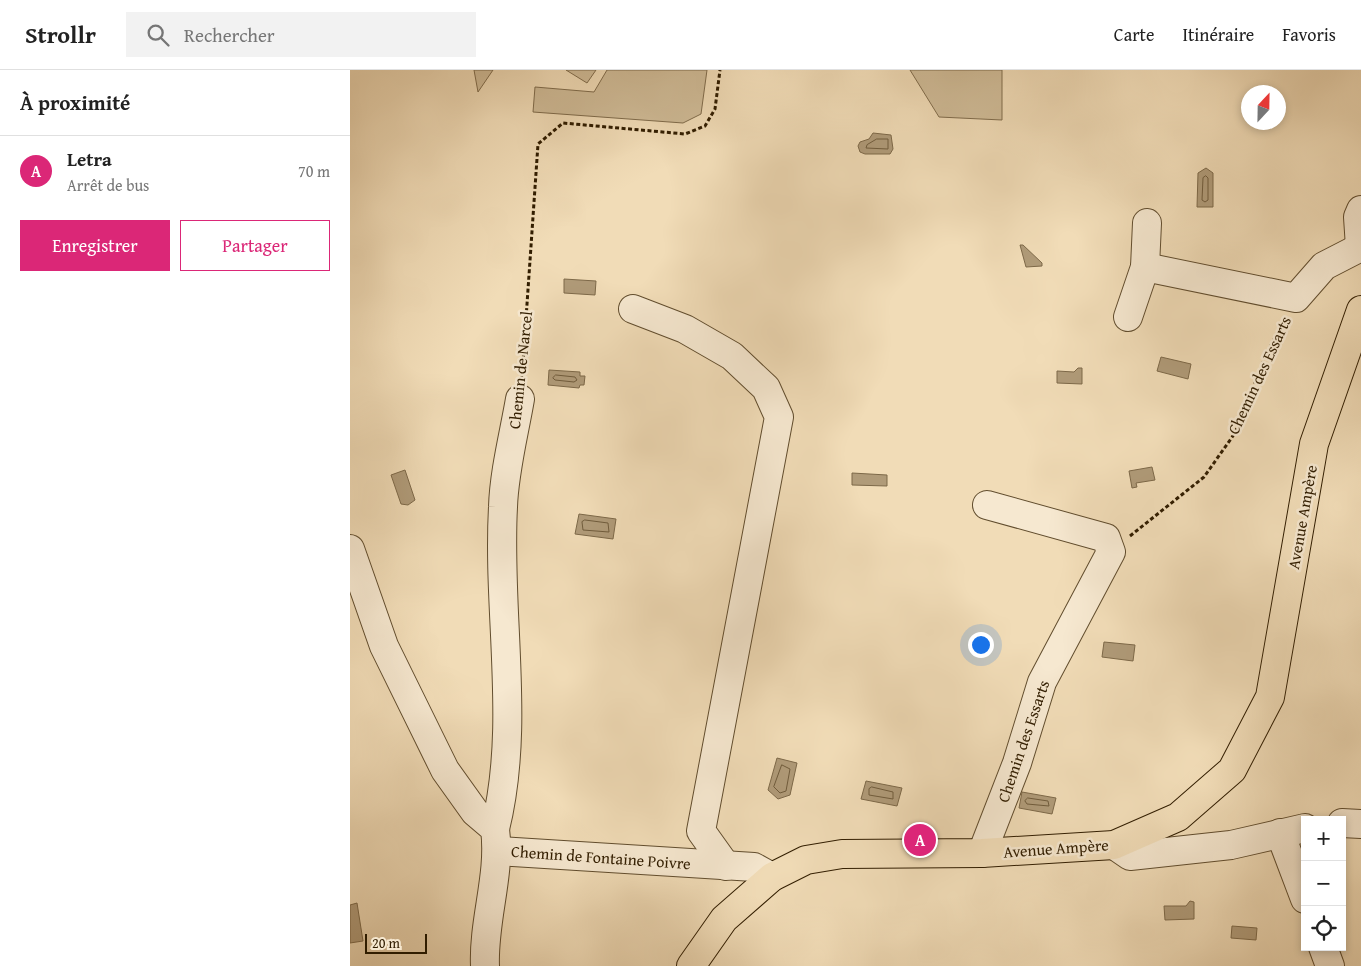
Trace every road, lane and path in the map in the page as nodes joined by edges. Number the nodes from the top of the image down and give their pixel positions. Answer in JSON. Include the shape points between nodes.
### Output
{"nodes":[{"id":1,"x":720,"y":70,"type":"edge"},
{"id":2,"x":1361,"y":210,"type":"edge"},
{"id":3,"x":1147,"y":223,"type":"dead end"},
{"id":4,"x":1360,"y":247,"type":"edge"},
{"id":5,"x":1145,"y":267,"type":"junction"},
{"id":6,"x":1296,"y":298,"type":"junction"},
{"id":7,"x":633,"y":309,"type":"dead end"},
{"id":8,"x":1361,"y":310,"type":"edge"},
{"id":9,"x":1128,"y":317,"type":"dead end"},
{"id":10,"x":520,"y":399,"type":"joint"},
{"id":11,"x":987,"y":504,"type":"dead end"},
{"id":12,"x":350,"y":549,"type":"edge"},
{"id":13,"x":1111,"y":552,"type":"junction"},
{"id":14,"x":1346,"y":823,"type":"edge"},
{"id":15,"x":1361,"y":824,"type":"edge"},
{"id":16,"x":1292,"y":830,"type":"edge"},
{"id":17,"x":496,"y":840,"type":"junction"},
{"id":18,"x":1114,"y":845,"type":"junction"},
{"id":19,"x":982,"y":853,"type":"junction"},
{"id":20,"x":726,"y":866,"type":"junction"},
{"id":21,"x":772,"y":877,"type":"junction"},
{"id":22,"x":1301,"y":878,"type":"edge"},
{"id":23,"x":1324,"y":951,"type":"edge"},
{"id":24,"x":485,"y":966,"type":"edge"},
{"id":25,"x":691,"y":966,"type":"edge"},
{"id":26,"x":1330,"y":966,"type":"edge"}],
"edges":[{"from":1,"to":10,"type":"path","name":"Chemin de Narcel","via":[[715,109],[705,126],[685,134],[563,122],[538,144]]},
{"from":2,"to":4,"type":"street","via":[[1358,218]]},
{"from":3,"to":5,"type":"street"},
{"from":4,"to":6,"type":"street","name":"Chemin des Essarts","via":[[1324,266]]},
{"from":5,"to":6,"type":"street","name":"Chemin des Essarts"},
{"from":5,"to":9,"type":"street"},
{"from":6,"to":13,"type":"path","name":"Chemin des Essarts","via":[[1266,355],[1235,433],[1204,477]]},
{"from":7,"to":20,"type":"street","via":[[685,329],[732,356],[766,388],[779,417],[701,831]]},
{"from":8,"to":18,"type":"main road","name":"Avenue Ampère","via":[[1314,444],[1270,697],[1232,770],[1178,817]]},
{"from":10,"to":17,"type":"street","name":"Chemin de Narcel","via":[[502,506],[507,745]]},
{"from":11,"to":13,"type":"street","via":[[1106,538]]},
{"from":12,"to":17,"type":"street","name":"Chemin de Fontaine Poivre","via":[[384,646],[445,770]]},
{"from":13,"to":19,"type":"street","name":"Chemin des Essarts","via":[[1042,682],[1017,763]]},
{"from":14,"to":15,"type":"street"},
{"from":16,"to":18,"type":"street","via":[[1231,845],[1130,856]]},
{"from":16,"to":22,"type":"street"},
{"from":17,"to":20,"type":"street","name":"Chemin de Fontaine Poivre"},
{"from":17,"to":24,"type":"street","name":"Chemin de Narcel","via":[[484,946]]},
{"from":18,"to":19,"type":"main road","name":"Avenue Ampère"},
{"from":19,"to":21,"type":"main road","name":"Avenue Ampère","via":[[842,854],[806,860]]},
{"from":20,"to":21,"type":"street","name":"Chemin de Fontaine Poivre","via":[[754,867]]},
{"from":21,"to":25,"type":"main road","name":"Avenue Ampère","via":[[724,919]]},
{"from":23,"to":26,"type":"street"}]}
